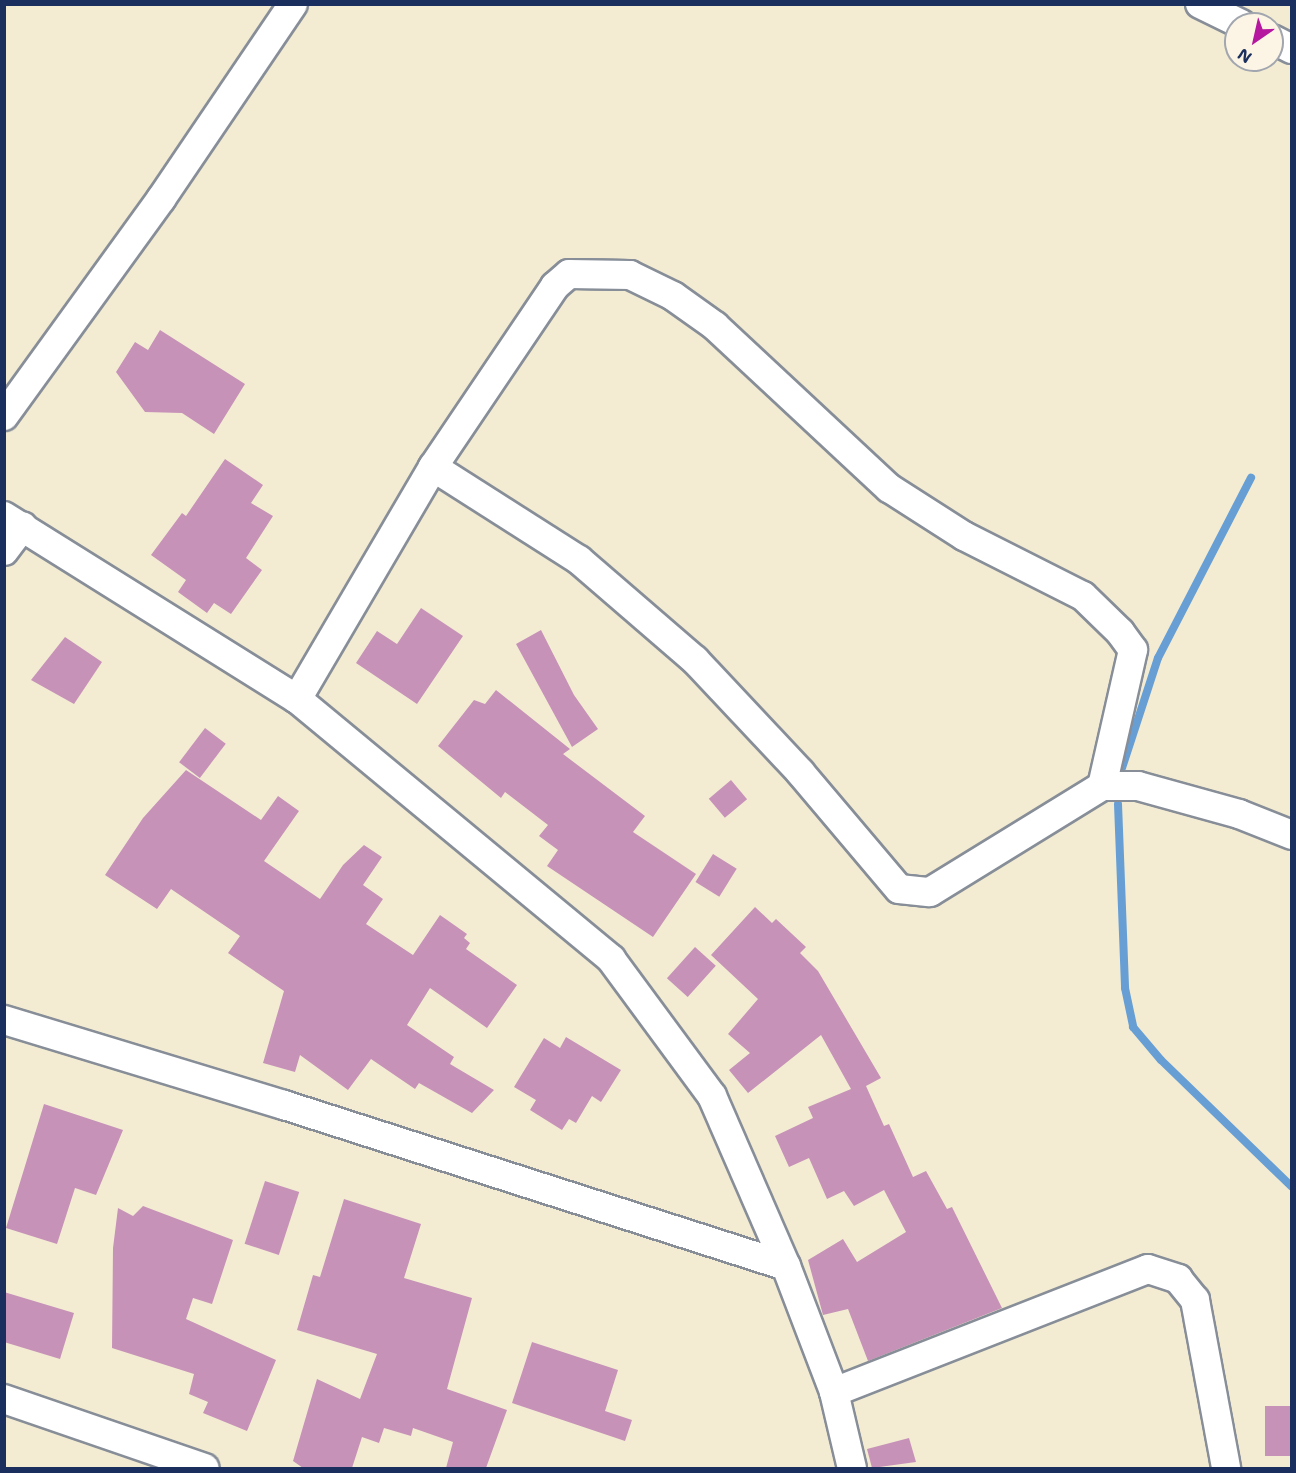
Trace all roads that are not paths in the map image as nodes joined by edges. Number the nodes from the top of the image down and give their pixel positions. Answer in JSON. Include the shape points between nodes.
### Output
{"nodes":[{"id":1,"x":293,"y":4,"type":"edge"},
{"id":2,"x":1200,"y":4,"type":"edge"},
{"id":3,"x":1224,"y":16,"type":"edge"},
{"id":4,"x":4,"y":416,"type":"edge"},
{"id":5,"x":434,"y":467,"type":"junction"},
{"id":6,"x":14,"y":521,"type":"edge"},
{"id":7,"x":4,"y":551,"type":"edge"},
{"id":8,"x":297,"y":699,"type":"junction"},
{"id":9,"x":1102,"y":786,"type":"junction"},
{"id":10,"x":1292,"y":835,"type":"edge"},
{"id":11,"x":4,"y":1020,"type":"edge"},
{"id":12,"x":786,"y":1266,"type":"junction"},
{"id":13,"x":834,"y":1392,"type":"junction"},
{"id":14,"x":4,"y":1399,"type":"edge"},
{"id":15,"x":204,"y":1468,"type":"edge"},
{"id":16,"x":852,"y":1468,"type":"edge"},
{"id":17,"x":1226,"y":1468,"type":"edge"}],
"edges":[{"from":1,"to":4,"type":"street","via":[[161,199]]},
{"from":2,"to":3,"type":"street"},
{"from":5,"to":8,"type":"street"},
{"from":5,"to":9,"type":"street","via":[[579,560],[695,660],[800,772],[899,889],[930,892]]},
{"from":5,"to":9,"type":"street","via":[[555,286],[569,274],[630,274],[673,296],[715,327],[890,488],[964,536],[1083,596],[1120,632],[1133,650]]},
{"from":6,"to":7,"type":"street"},
{"from":6,"to":8,"type":"street"},
{"from":8,"to":12,"type":"street","via":[[611,959],[712,1096]]},
{"from":9,"to":10,"type":"street","via":[[1138,786],[1239,814]]},
{"from":11,"to":12,"type":"street"},
{"from":12,"to":13,"type":"street"},
{"from":13,"to":16,"type":"street"},
{"from":13,"to":17,"type":"street","via":[[1148,1269],[1178,1279],[1195,1300]]},
{"from":14,"to":15,"type":"street"}]}
